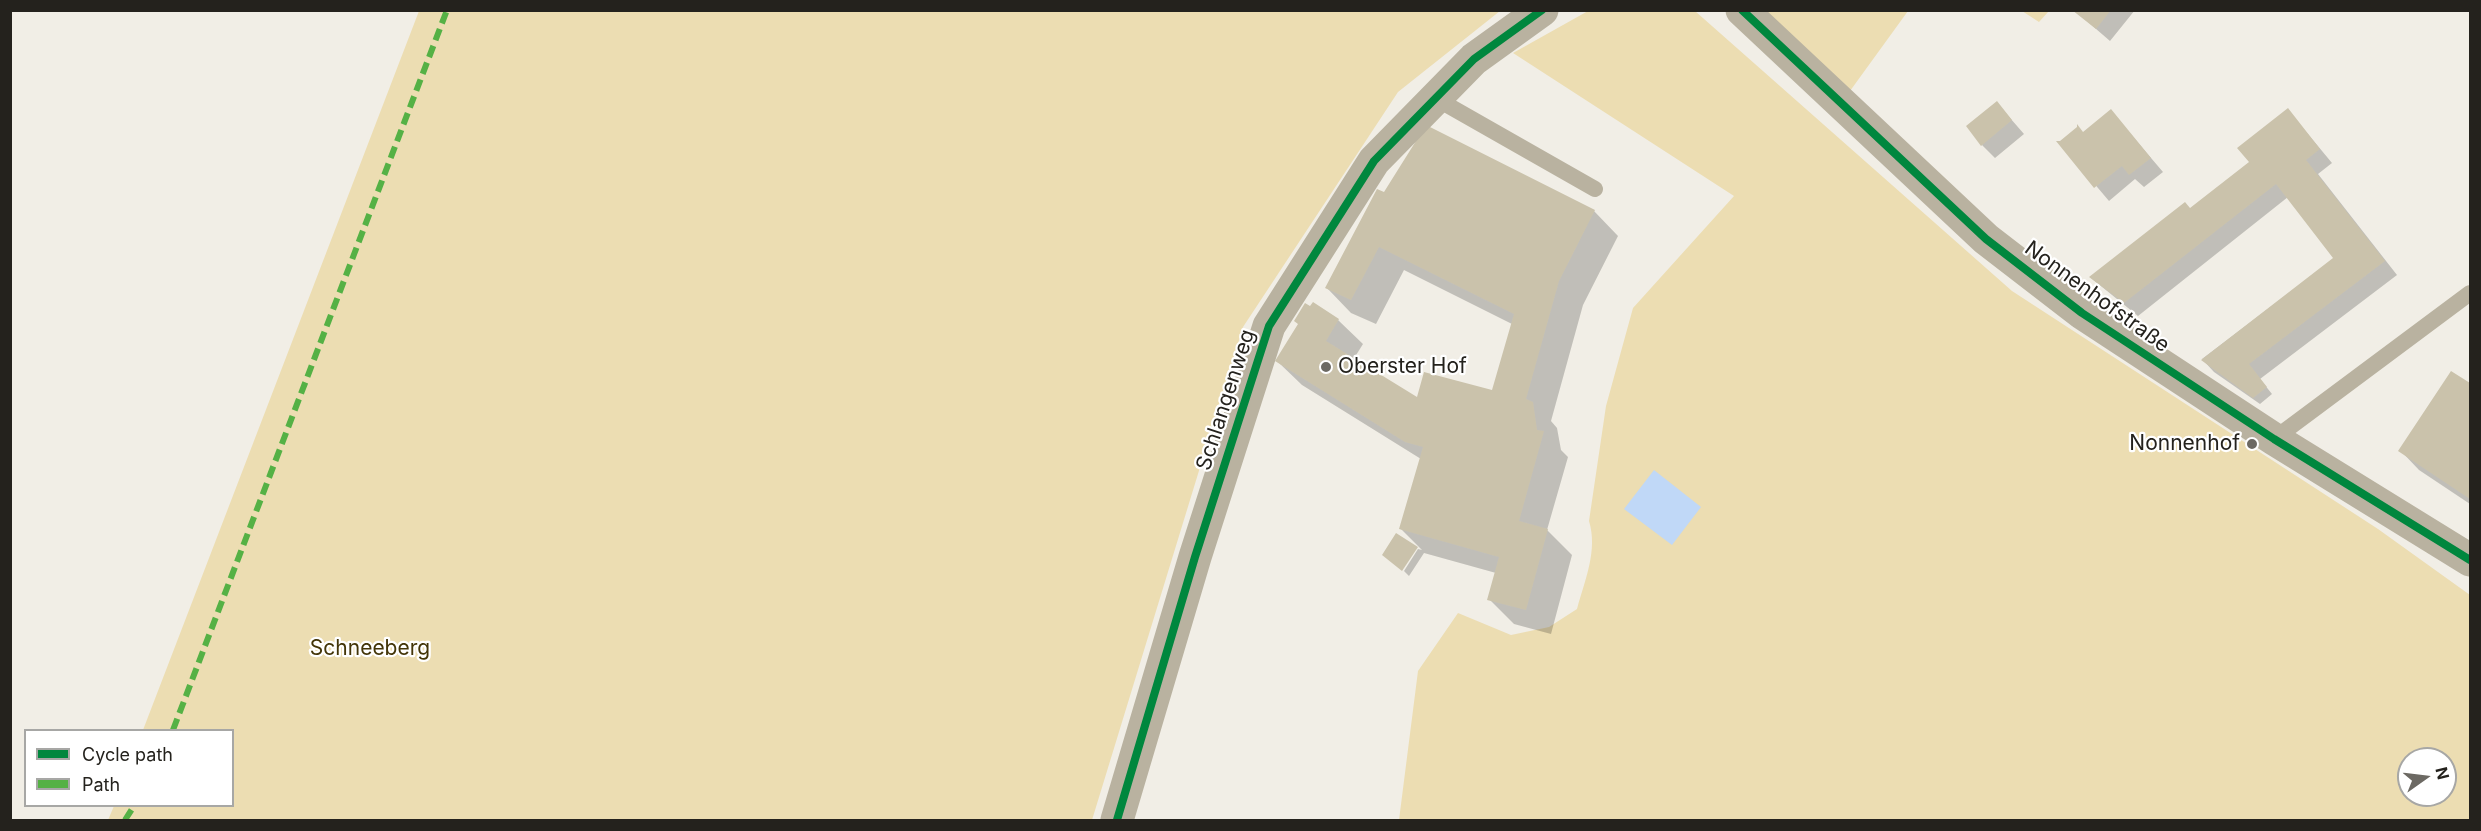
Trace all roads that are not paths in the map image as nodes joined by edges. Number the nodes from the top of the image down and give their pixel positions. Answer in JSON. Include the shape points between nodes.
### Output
{"nodes":[{"id":1,"x":1542,"y":10,"type":"edge"},
{"id":2,"x":1742,"y":10,"type":"edge"},
{"id":3,"x":1435,"y":98,"type":"junction"},
{"id":4,"x":1595,"y":189,"type":"dead end"},
{"id":5,"x":2470,"y":293,"type":"edge"},
{"id":6,"x":2274,"y":439,"type":"junction"},
{"id":7,"x":2470,"y":560,"type":"edge"},
{"id":8,"x":1117,"y":820,"type":"edge"}],
"edges":[{"from":1,"to":3,"type":"street","name":"Schlangenweg","via":[[1473,59]]},
{"from":2,"to":6,"type":"street","name":"Nonnenhofstraße","via":[[1986,239],[2082,313]]},
{"from":3,"to":4,"type":"lane"},
{"from":3,"to":8,"type":"street","name":"Schlangenweg","via":[[1374,161],[1269,326]]},
{"from":5,"to":6,"type":"lane"},
{"from":6,"to":7,"type":"street","name":"Nonnenhofstraße"}]}
